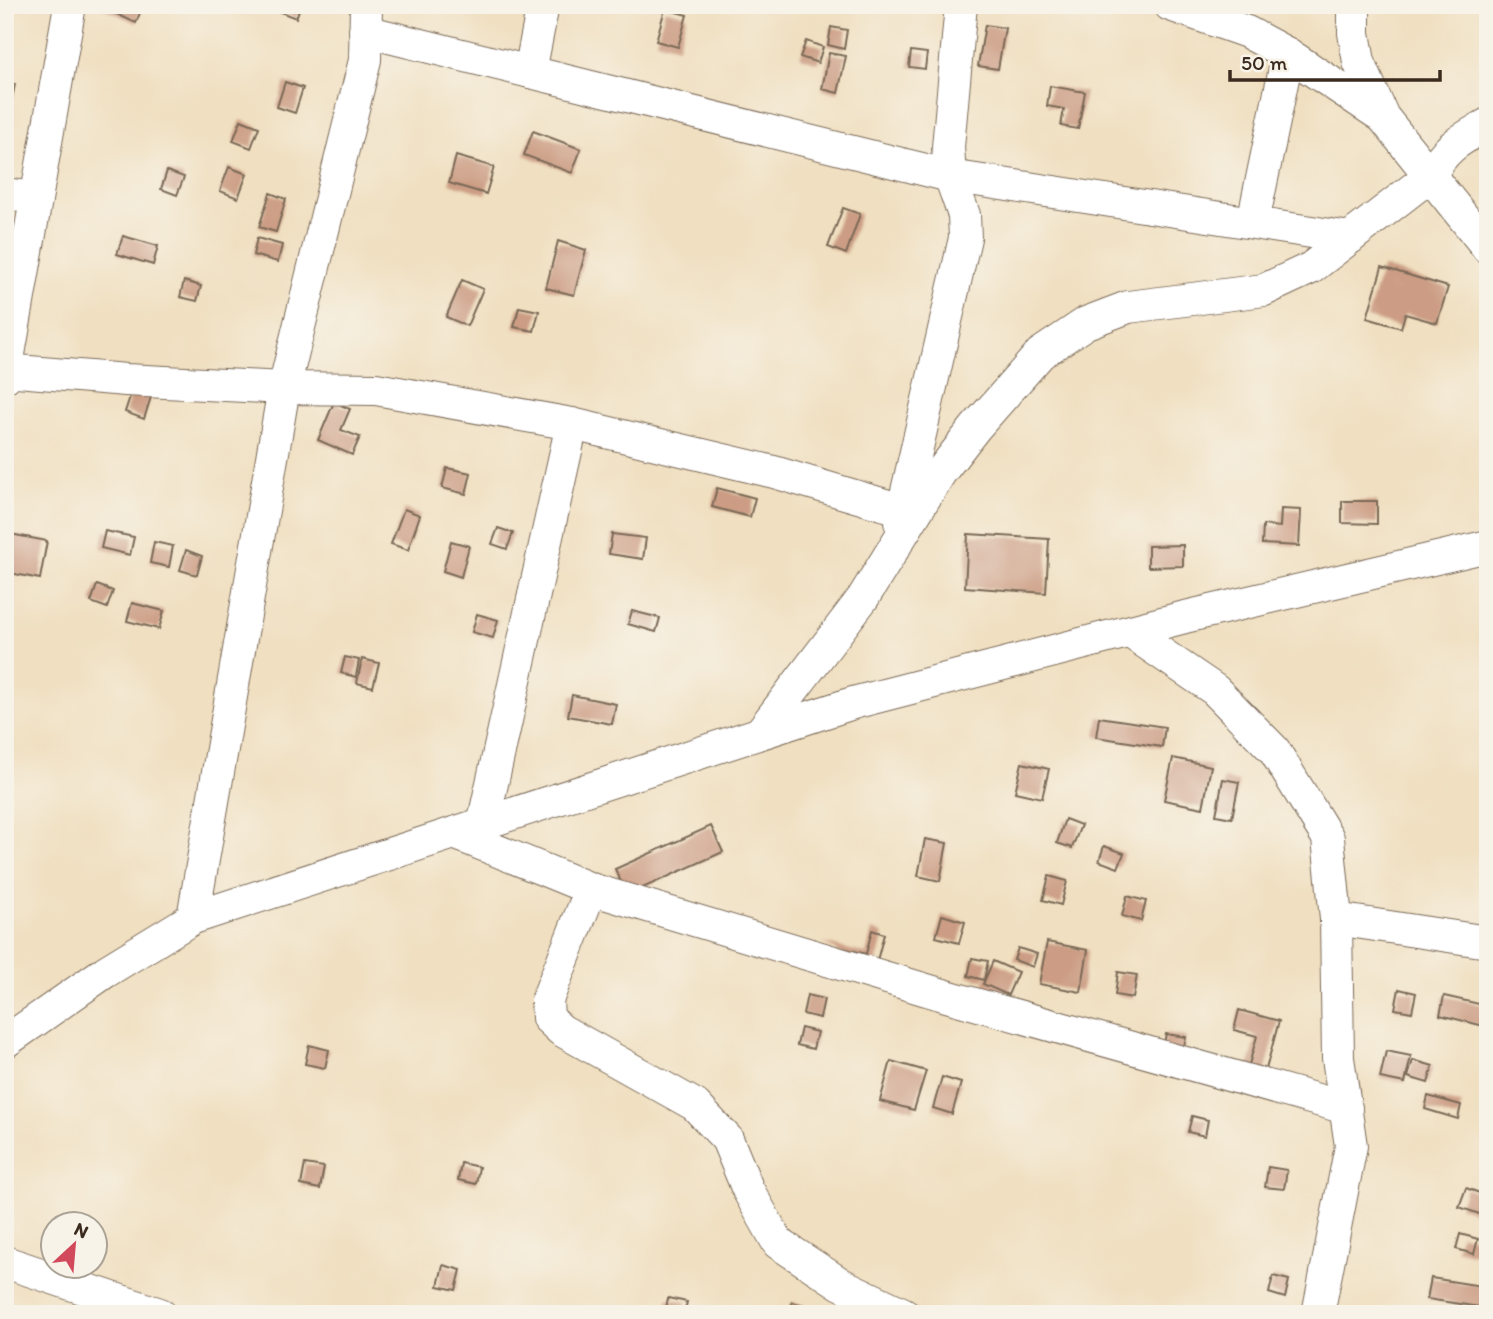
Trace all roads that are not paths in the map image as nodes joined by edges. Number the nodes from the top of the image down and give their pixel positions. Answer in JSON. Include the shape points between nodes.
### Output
{"nodes":[{"id":1,"x":70,"y":5,"type":"edge"},
{"id":2,"x":542,"y":5,"type":"edge"},
{"id":3,"x":961,"y":5,"type":"edge"},
{"id":4,"x":1170,"y":5,"type":"edge"},
{"id":5,"x":1354,"y":5,"type":"edge"},
{"id":6,"x":366,"y":18,"type":"edge"},
{"id":7,"x":1288,"y":54,"type":"junction"},
{"id":8,"x":530,"y":72,"type":"junction"},
{"id":9,"x":1382,"y":117,"type":"junction"},
{"id":10,"x":1488,"y":124,"type":"edge"},
{"id":11,"x":1431,"y":175,"type":"junction"},
{"id":12,"x":950,"y":176,"type":"junction"},
{"id":13,"x":5,"y":194,"type":"edge"},
{"id":14,"x":36,"y":198,"type":"junction"},
{"id":15,"x":1254,"y":222,"type":"junction"},
{"id":16,"x":1350,"y":238,"type":"junction"},
{"id":17,"x":1488,"y":248,"type":"edge"},
{"id":18,"x":6,"y":372,"type":"edge"},
{"id":19,"x":284,"y":388,"type":"junction"},
{"id":20,"x":572,"y":424,"type":"junction"},
{"id":21,"x":902,"y":510,"type":"junction"},
{"id":22,"x":1488,"y":546,"type":"edge"},
{"id":23,"x":894,"y":547,"type":"junction"},
{"id":24,"x":1130,"y":632,"type":"junction"},
{"id":25,"x":760,"y":733,"type":"junction"},
{"id":26,"x":483,"y":824,"type":"junction"},
{"id":27,"x":454,"y":834,"type":"junction"},
{"id":28,"x":591,"y":889,"type":"junction"},
{"id":29,"x":193,"y":918,"type":"junction"},
{"id":30,"x":1336,"y":919,"type":"junction"},
{"id":31,"x":1488,"y":942,"type":"edge"},
{"id":32,"x":5,"y":1042,"type":"edge"},
{"id":33,"x":1346,"y":1108,"type":"junction"},
{"id":34,"x":5,"y":1262,"type":"edge"},
{"id":35,"x":160,"y":1314,"type":"edge"},
{"id":36,"x":904,"y":1314,"type":"edge"},
{"id":37,"x":1318,"y":1314,"type":"edge"}],
"edges":[{"from":1,"to":14,"type":"street"},
{"from":2,"to":8,"type":"street"},
{"from":3,"to":12,"type":"street","via":[[948,147]]},
{"from":4,"to":7,"type":"street","via":[[1247,32]]},
{"from":5,"to":9,"type":"street","via":[[1359,62]]},
{"from":6,"to":8,"type":"street"},
{"from":6,"to":19,"type":"street","via":[[365,60]]},
{"from":7,"to":9,"type":"street"},
{"from":7,"to":15,"type":"street"},
{"from":8,"to":12,"type":"street"},
{"from":9,"to":11,"type":"street"},
{"from":10,"to":11,"type":"street","via":[[1449,148]]},
{"from":11,"to":16,"type":"street"},
{"from":11,"to":17,"type":"street"},
{"from":12,"to":15,"type":"street"},
{"from":12,"to":21,"type":"street","via":[[964,215],[965,238]]},
{"from":13,"to":14,"type":"street"},
{"from":14,"to":18,"type":"street"},
{"from":15,"to":16,"type":"street"},
{"from":16,"to":23,"type":"street","via":[[1311,268],[1264,290],[1128,307],[1086,323],[1040,354],[940,473]]},
{"from":18,"to":19,"type":"street"},
{"from":19,"to":20,"type":"street","via":[[376,389]]},
{"from":19,"to":29,"type":"street"},
{"from":20,"to":21,"type":"street","via":[[774,472]]},
{"from":20,"to":26,"type":"street"},
{"from":21,"to":23,"type":"street"},
{"from":22,"to":24,"type":"street"},
{"from":23,"to":25,"type":"street","via":[[863,598]]},
{"from":24,"to":25,"type":"street","via":[[853,703]]},
{"from":24,"to":30,"type":"street","via":[[1215,690],[1274,750],[1328,838]]},
{"from":25,"to":26,"type":"street"},
{"from":26,"to":27,"type":"street"},
{"from":27,"to":28,"type":"street"},
{"from":27,"to":29,"type":"street"},
{"from":28,"to":33,"type":"street","via":[[963,1001]]},
{"from":28,"to":36,"type":"street","via":[[547,1000],[548,1018],[561,1030],[695,1105],[727,1139],[748,1190],[779,1243],[841,1284]]},
{"from":29,"to":32,"type":"street"},
{"from":30,"to":31,"type":"street"},
{"from":30,"to":33,"type":"street","via":[[1338,1058]]},
{"from":33,"to":37,"type":"street","via":[[1351,1146]]},
{"from":34,"to":35,"type":"street"}]}
